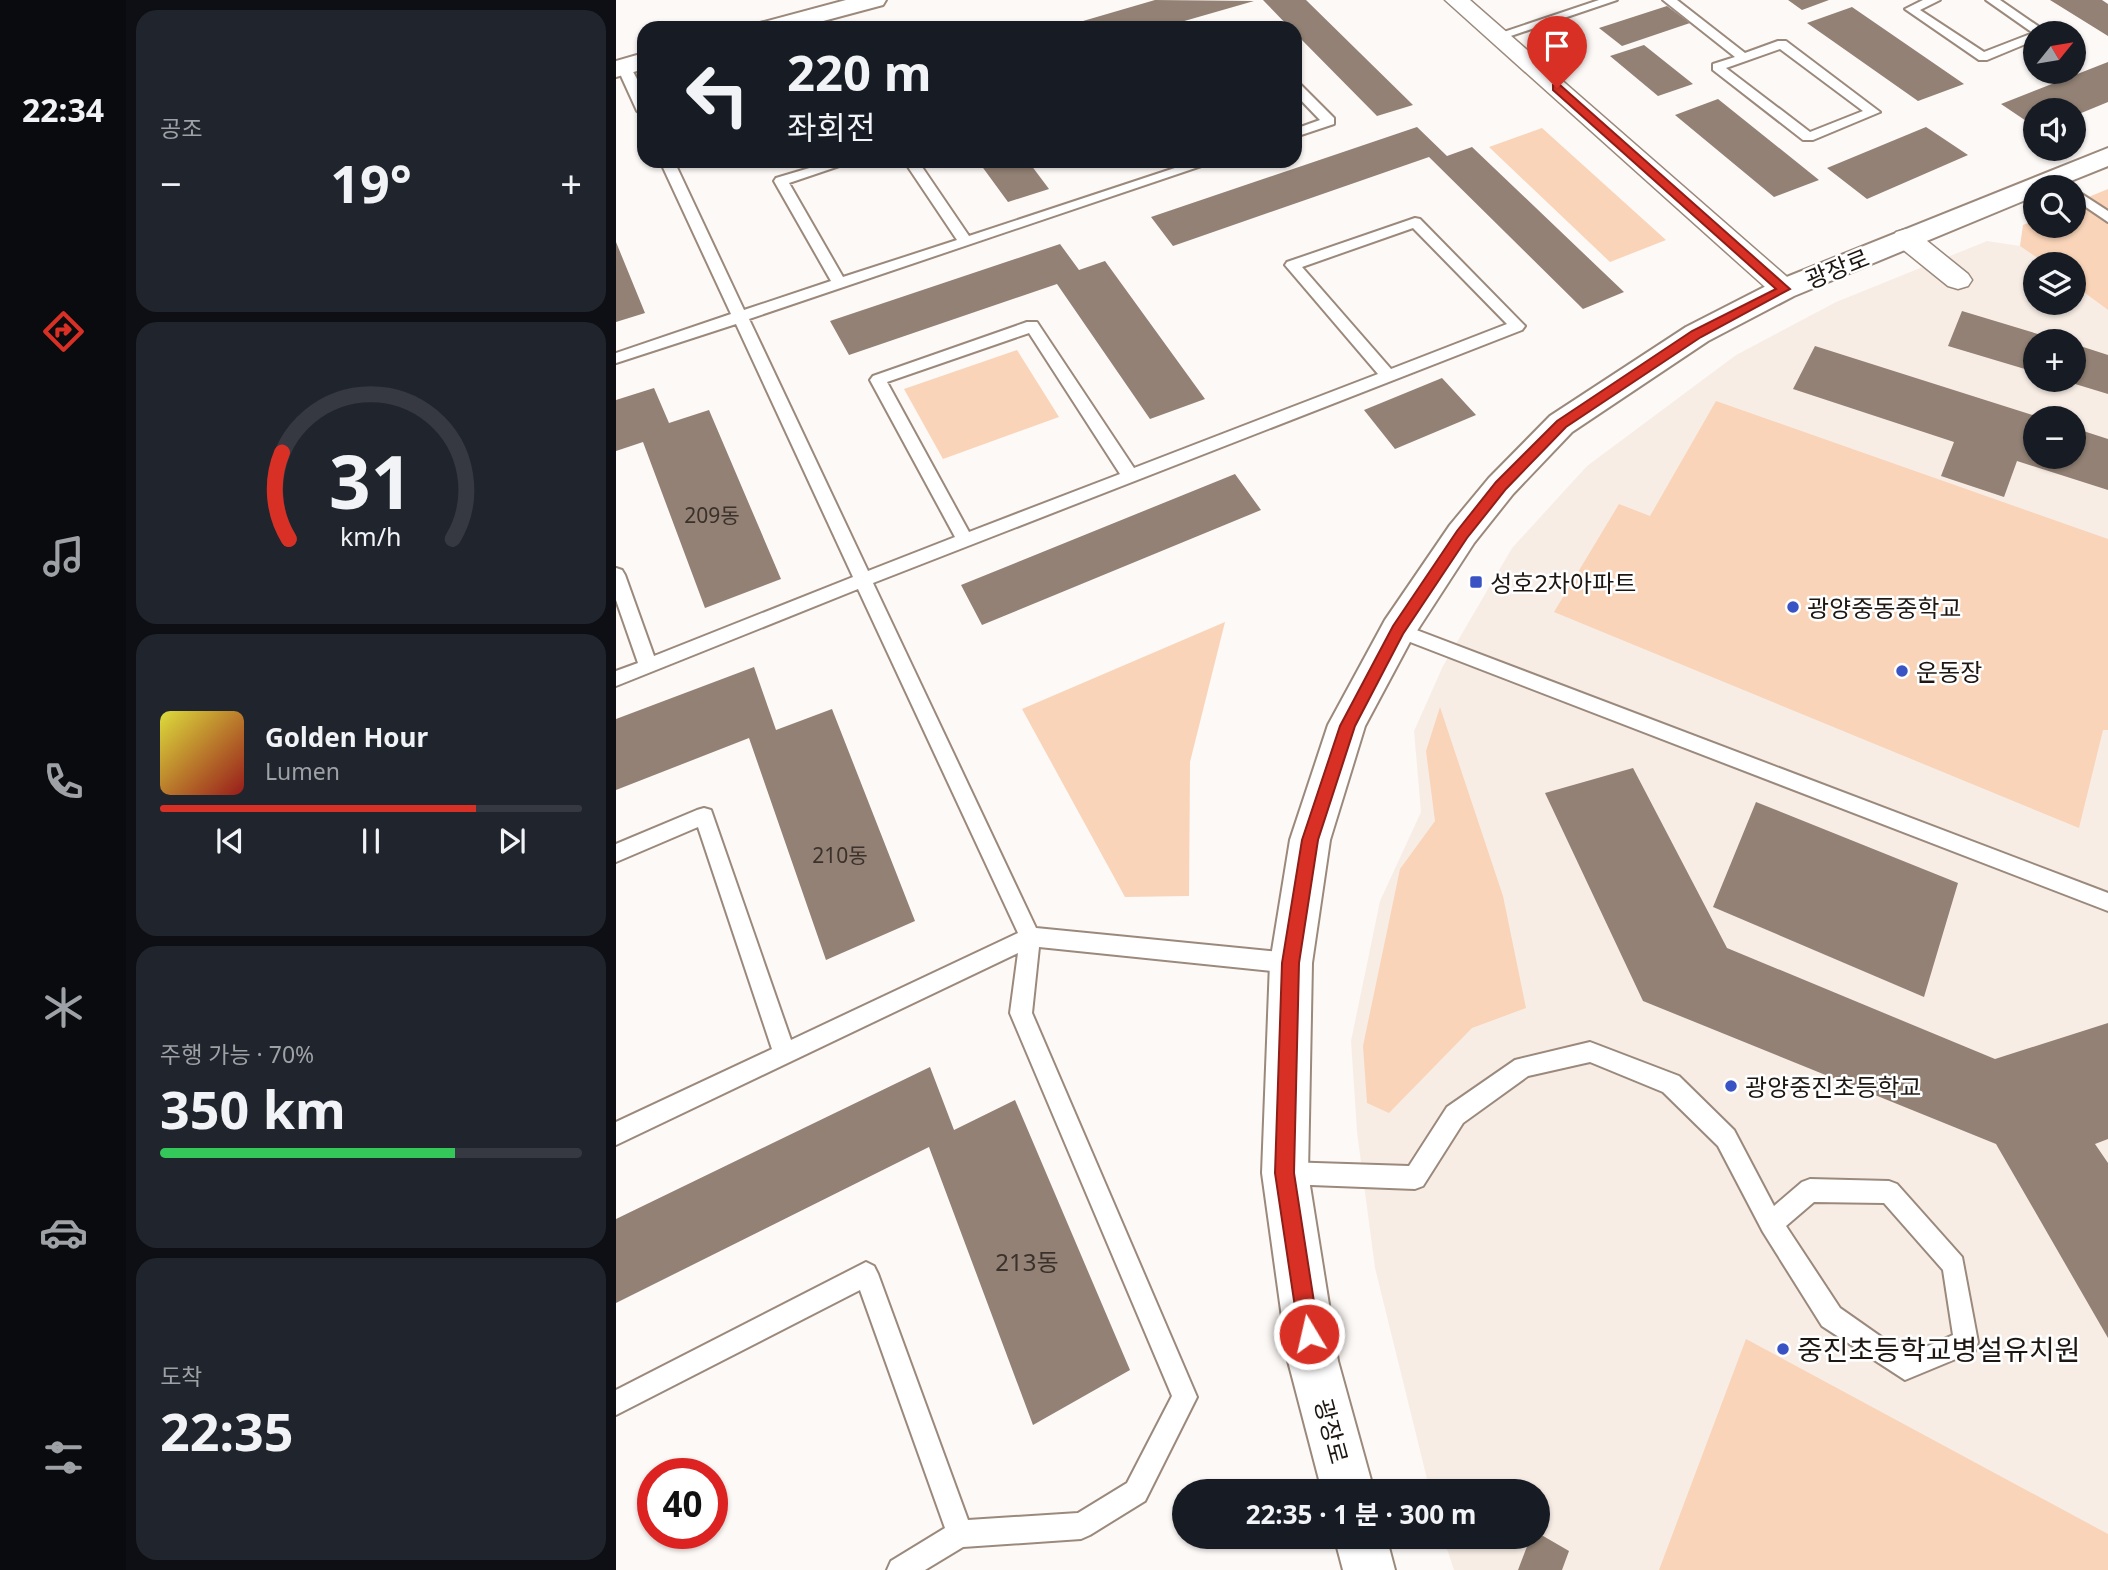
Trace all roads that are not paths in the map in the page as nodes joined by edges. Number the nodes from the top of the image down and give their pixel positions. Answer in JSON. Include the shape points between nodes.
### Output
{"nodes":[{"id":1,"x":874,"y":0,"type":"edge"},
{"id":2,"x":1456,"y":0,"type":"edge"},
{"id":3,"x":1610,"y":0,"type":"edge"},
{"id":4,"x":1669,"y":0,"type":"edge"},
{"id":5,"x":1934,"y":0,"type":"edge"},
{"id":6,"x":1992,"y":0,"type":"edge"},
{"id":7,"x":795,"y":21,"type":"edge"},
{"id":8,"x":2024,"y":21,"type":"edge"},
{"id":9,"x":1498,"y":36,"type":"junction"},
{"id":10,"x":2023,"y":41,"type":"edge"},
{"id":11,"x":1743,"y":57,"type":"junction"},
{"id":12,"x":628,"y":65,"type":"edge"},
{"id":13,"x":637,"y":91,"type":"edge"},
{"id":14,"x":1302,"y":94,"type":"edge"},
{"id":15,"x":1302,"y":131,"type":"edge"},
{"id":16,"x":2108,"y":156,"type":"edge"},
{"id":17,"x":670,"y":168,"type":"edge"},
{"id":18,"x":824,"y":168,"type":"edge"},
{"id":19,"x":916,"y":168,"type":"edge"},
{"id":20,"x":1184,"y":168,"type":"edge"},
{"id":21,"x":2080,"y":175,"type":"edge"},
{"id":22,"x":2023,"y":199,"type":"edge"},
{"id":23,"x":2086,"y":202,"type":"edge"},
{"id":24,"x":2108,"y":218,"type":"edge"},
{"id":25,"x":1906,"y":238,"type":"junction"},
{"id":26,"x":966,"y":242,"type":"junction"},
{"id":27,"x":1958,"y":280,"type":"dead end"},
{"id":28,"x":840,"y":284,"type":"junction"},
{"id":29,"x":1784,"y":289,"type":"junction"},
{"id":30,"x":740,"y":317,"type":"junction"},
{"id":31,"x":616,"y":358,"type":"edge"},
{"id":32,"x":1389,"y":376,"type":"junction"},
{"id":33,"x":1130,"y":476,"type":"junction"},
{"id":34,"x":965,"y":540,"type":"junction"},
{"id":35,"x":616,"y":575,"type":"edge"},
{"id":36,"x":863,"y":580,"type":"junction"},
{"id":37,"x":1398,"y":630,"type":"junction"},
{"id":38,"x":648,"y":666,"type":"junction"},
{"id":39,"x":616,"y":679,"type":"edge"},
{"id":40,"x":616,"y":853,"type":"edge"},
{"id":41,"x":2108,"y":902,"type":"edge"},
{"id":42,"x":1030,"y":937,"type":"junction"},
{"id":43,"x":1291,"y":963,"type":"junction"},
{"id":44,"x":785,"y":1054,"type":"junction"},
{"id":45,"x":616,"y":1134,"type":"edge"},
{"id":46,"x":1285,"y":1173,"type":"junction"},
{"id":47,"x":1771,"y":1224,"type":"junction"},
{"id":48,"x":616,"y":1403,"type":"edge"},
{"id":49,"x":1345,"y":1479,"type":"edge"},
{"id":50,"x":960,"y":1534,"type":"junction"},
{"id":51,"x":1363,"y":1549,"type":"edge"},
{"id":52,"x":900,"y":1570,"type":"edge"},
{"id":53,"x":1369,"y":1570,"type":"edge"}],
"edges":[{"from":1,"to":7,"type":"street"},
{"from":2,"to":9,"type":"street"},
{"from":3,"to":9,"type":"lane"},
{"from":4,"to":11,"type":"lane"},
{"from":5,"to":10,"type":"lane","via":[[1911,9],[1983,57]]},
{"from":6,"to":8,"type":"lane"},
{"from":9,"to":29,"type":"street"},
{"from":11,"to":11,"type":"lane","via":[[1717,67],[1808,137],[1873,112],[1782,44]]},
{"from":12,"to":13,"type":"lane"},
{"from":14,"to":15,"type":"lane","via":[[1329,121]]},
{"from":16,"to":21,"type":"street","name":"광장로"},
{"from":17,"to":30,"type":"lane"},
{"from":18,"to":28,"type":"lane","via":[[780,181]]},
{"from":19,"to":26,"type":"lane"},
{"from":20,"to":26,"type":"lane"},
{"from":22,"to":25,"type":"street","name":"광장로"},
{"from":23,"to":24,"type":"lane"},
{"from":25,"to":27,"type":"street"},
{"from":25,"to":29,"type":"street","name":"광장로"},
{"from":26,"to":28,"type":"lane"},
{"from":28,"to":30,"type":"lane"},
{"from":29,"to":37,"type":"street","name":"광장로","via":[[1697,334],[1561,424],[1462,534]]},
{"from":30,"to":31,"type":"lane"},
{"from":30,"to":36,"type":"lane"},
{"from":32,"to":32,"type":"lane","via":[[1517,326],[1416,222],[1292,265]]},
{"from":32,"to":33,"type":"lane"},
{"from":33,"to":34,"type":"lane"},
{"from":33,"to":34,"type":"lane","via":[[1032,326],[877,380]]},
{"from":34,"to":36,"type":"lane"},
{"from":35,"to":38,"type":"lane"},
{"from":36,"to":38,"type":"lane"},
{"from":36,"to":42,"type":"lane"},
{"from":37,"to":41,"type":"lane"},
{"from":37,"to":43,"type":"street","name":"광장로","via":[[1347,726],[1310,840]]},
{"from":38,"to":39,"type":"lane"},
{"from":40,"to":44,"type":"lane","via":[[704,816]]},
{"from":42,"to":43,"type":"lane"},
{"from":42,"to":44,"type":"lane"},
{"from":42,"to":50,"type":"lane","via":[[1021,1013],[1185,1397],[1136,1492],[1081,1527]]},
{"from":43,"to":46,"type":"street","name":"광장로"},
{"from":44,"to":45,"type":"lane"},
{"from":46,"to":47,"type":"lane","via":[[1415,1178],[1455,1115],[1523,1067],[1590,1052],[1671,1084],[1726,1138]]},
{"from":46,"to":49,"type":"street","name":"광장로","via":[[1313,1361]]},
{"from":47,"to":47,"type":"lane","via":[[1831,1317],[1905,1368],[1966,1342],[1954,1265],[1889,1192],[1810,1190]]},
{"from":48,"to":50,"type":"lane","via":[[866,1274]]},
{"from":50,"to":52,"type":"lane"},
{"from":51,"to":53,"type":"street"}]}
